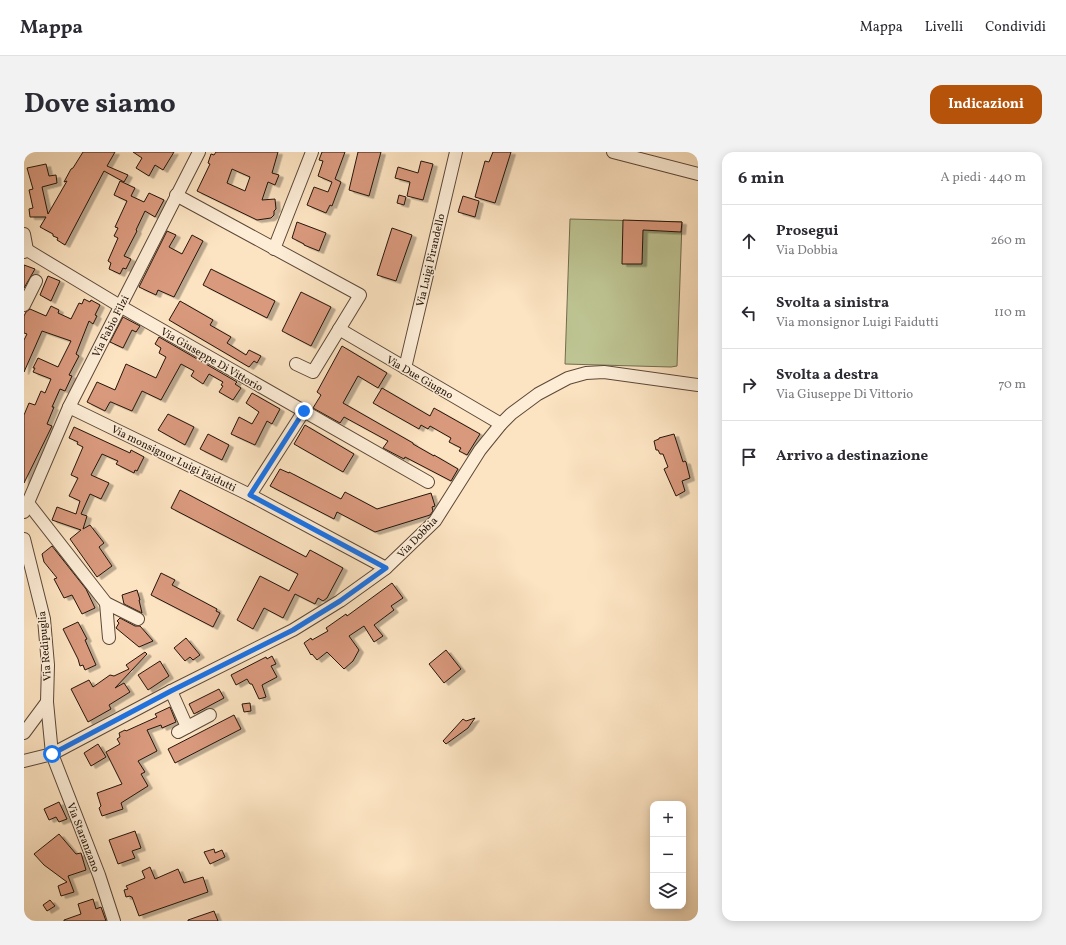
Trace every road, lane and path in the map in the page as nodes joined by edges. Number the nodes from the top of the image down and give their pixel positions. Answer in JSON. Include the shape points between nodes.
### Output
{"nodes":[{"id":1,"x":199,"y":152,"type":"edge"},
{"id":2,"x":312,"y":152,"type":"edge"},
{"id":3,"x":456,"y":152,"type":"edge"},
{"id":4,"x":612,"y":152,"type":"edge"},
{"id":5,"x":698,"y":174,"type":"edge"},
{"id":6,"x":176,"y":195,"type":"junction"},
{"id":7,"x":24,"y":234,"type":"edge"},
{"id":8,"x":274,"y":249,"type":"junction"},
{"id":9,"x":26,"y":251,"type":"edge"},
{"id":10,"x":36,"y":281,"type":"dead end"},
{"id":11,"x":24,"y":305,"type":"edge"},
{"id":12,"x":120,"y":306,"type":"junction"},
{"id":13,"x":339,"y":329,"type":"junction"},
{"id":14,"x":296,"y":364,"type":"dead end"},
{"id":15,"x":405,"y":368,"type":"junction"},
{"id":16,"x":698,"y":385,"type":"edge"},
{"id":17,"x":69,"y":406,"type":"junction"},
{"id":18,"x":304,"y":411,"type":"junction"},
{"id":19,"x":501,"y":424,"type":"junction"},
{"id":20,"x":428,"y":482,"type":"dead end"},
{"id":21,"x":250,"y":495,"type":"junction"},
{"id":22,"x":26,"y":507,"type":"edge"},
{"id":23,"x":24,"y":539,"type":"edge"},
{"id":24,"x":386,"y":568,"type":"junction"},
{"id":25,"x":106,"y":603,"type":"junction"},
{"id":26,"x":138,"y":619,"type":"dead end"},
{"id":27,"x":109,"y":638,"type":"dead end"},
{"id":28,"x":171,"y":691,"type":"junction"},
{"id":29,"x":47,"y":702,"type":"junction"},
{"id":30,"x":210,"y":715,"type":"dead end"},
{"id":31,"x":24,"y":733,"type":"edge"},
{"id":32,"x":52,"y":754,"type":"junction"},
{"id":33,"x":24,"y":761,"type":"edge"},
{"id":34,"x":114,"y":921,"type":"edge"}],
"edges":[{"from":1,"to":6,"type":"street","name":"Via Fabio Filzi"},
{"from":2,"to":8,"type":"street"},
{"from":3,"to":15,"type":"street","name":"Via Luigi Pirandello"},
{"from":4,"to":5,"type":"street"},
{"from":6,"to":8,"type":"street"},
{"from":6,"to":12,"type":"street","name":"Via Fabio Filzi"},
{"from":7,"to":9,"type":"street"},
{"from":8,"to":13,"type":"street","via":[[360,295]]},
{"from":9,"to":12,"type":"street","name":"Via Giuseppe Di Vittorio"},
{"from":10,"to":11,"type":"street"},
{"from":12,"to":17,"type":"street","name":"Via Fabio Filzi"},
{"from":12,"to":18,"type":"street","name":"Via Giuseppe Di Vittorio"},
{"from":13,"to":14,"type":"street","via":[[313,372]]},
{"from":13,"to":15,"type":"street","name":"Via Due Giugno"},
{"from":15,"to":19,"type":"street","name":"Via Due Giugno"},
{"from":16,"to":19,"type":"street","name":"Via Dobbia","via":[[604,372],[586,373],[568,378],[538,394]]},
{"from":17,"to":21,"type":"street","name":"Via monsignor Luigi Faidutti"},
{"from":17,"to":22,"type":"street","name":"Via Fabio Filzi"},
{"from":18,"to":20,"type":"street","name":"Via Giuseppe Di Vittorio"},
{"from":18,"to":21,"type":"street"},
{"from":19,"to":24,"type":"street","name":"Via Dobbia","via":[[480,450],[435,522]]},
{"from":21,"to":24,"type":"street","name":"Via monsignor Luigi Faidutti"},
{"from":22,"to":25,"type":"street","name":"Via Fabio Filzi"},
{"from":23,"to":29,"type":"street","name":"Via Redipuglia","via":[[44,619],[48,665]]},
{"from":24,"to":28,"type":"street","name":"Via Dobbia","via":[[293,630]]},
{"from":25,"to":26,"type":"street","name":"Via Fabio Filzi"},
{"from":25,"to":27,"type":"street"},
{"from":28,"to":30,"type":"street","via":[[183,730]]},
{"from":28,"to":32,"type":"street","name":"Via Dobbia"},
{"from":29,"to":31,"type":"street"},
{"from":29,"to":32,"type":"street","name":"Via Redipuglia"},
{"from":32,"to":33,"type":"street","name":"Via Dobbia"},
{"from":32,"to":34,"type":"street","name":"Via Staranzano"}]}
